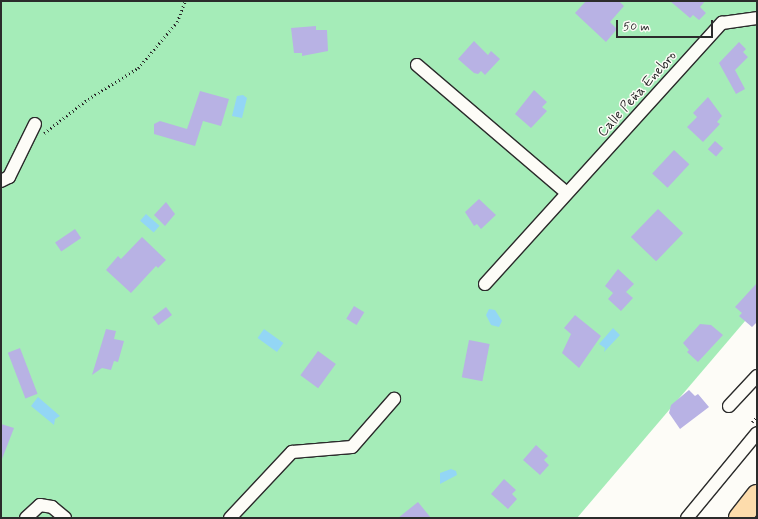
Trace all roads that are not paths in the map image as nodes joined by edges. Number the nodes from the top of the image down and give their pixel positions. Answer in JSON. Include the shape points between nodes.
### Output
{"nodes":[{"id":1,"x":757,"y":18,"type":"edge"},
{"id":2,"x":417,"y":65,"type":"dead end"},
{"id":3,"x":33,"y":128,"type":"road end"},
{"id":4,"x":1,"y":181,"type":"edge"},
{"id":5,"x":567,"y":193,"type":"junction"},
{"id":6,"x":485,"y":284,"type":"dead end"},
{"id":7,"x":757,"y":376,"type":"edge"},
{"id":8,"x":394,"y":399,"type":"dead end"},
{"id":9,"x":729,"y":406,"type":"dead end"},
{"id":10,"x":757,"y":433,"type":"edge"},
{"id":11,"x":757,"y":496,"type":"edge"},
{"id":12,"x":26,"y":518,"type":"edge"},
{"id":13,"x":65,"y":518,"type":"edge"},
{"id":14,"x":230,"y":518,"type":"edge"},
{"id":15,"x":687,"y":518,"type":"edge"},
{"id":16,"x":740,"y":518,"type":"edge"}],
"edges":[{"from":1,"to":5,"type":"street","name":"Calle Peña Enebro","via":[[722,23]]},
{"from":2,"to":5,"type":"street"},
{"from":3,"to":4,"type":"street","via":[[9,177]]},
{"from":5,"to":6,"type":"street","name":"Calle Peña Enebro"},
{"from":7,"to":9,"type":"street"},
{"from":8,"to":14,"type":"street","via":[[352,447],[292,452]]},
{"from":10,"to":15,"type":"street"},
{"from":11,"to":16,"type":"highway"},
{"from":12,"to":13,"type":"street","via":[[40,505],[52,507]]}]}
